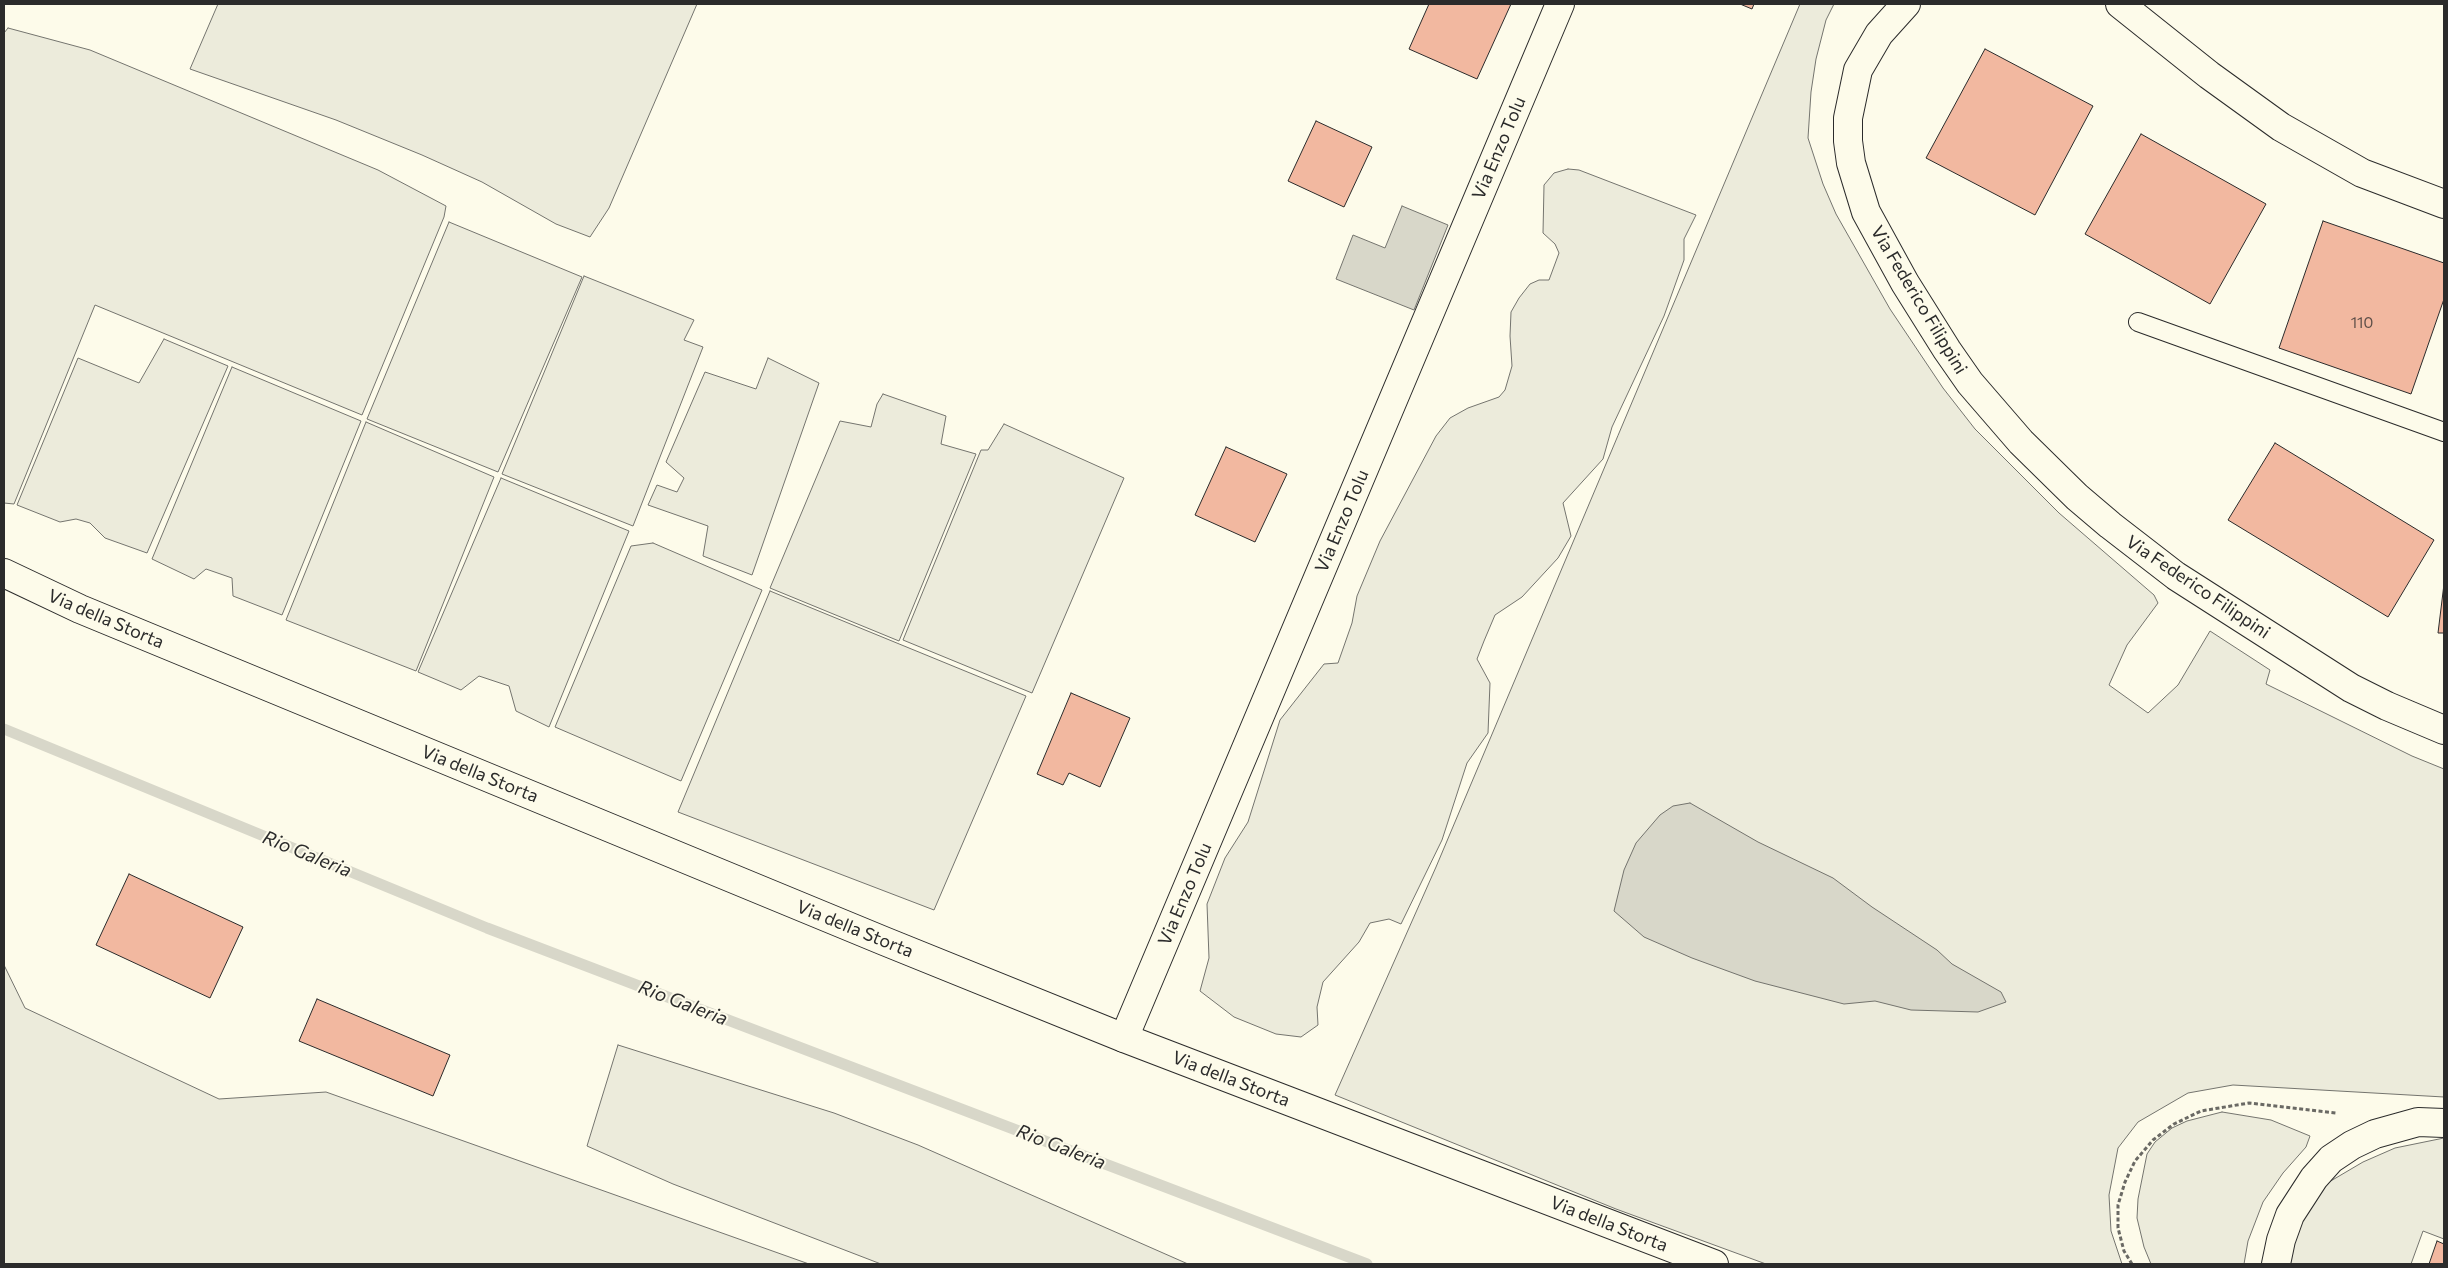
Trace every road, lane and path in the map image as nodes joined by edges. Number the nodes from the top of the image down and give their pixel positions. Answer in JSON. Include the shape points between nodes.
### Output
{"nodes":[{"id":1,"x":1560,"y":4,"type":"edge"},
{"id":2,"x":1906,"y":4,"type":"edge"},
{"id":3,"x":2120,"y":4,"type":"edge"},
{"id":4,"x":2444,"y":204,"type":"edge"},
{"id":5,"x":2138,"y":322,"type":"dead end"},
{"id":6,"x":2444,"y":432,"type":"edge"},
{"id":7,"x":4,"y":573,"type":"edge"},
{"id":8,"x":2444,"y":730,"type":"edge"},
{"id":9,"x":1124,"y":1038,"type":"junction"},
{"id":10,"x":2343,"y":1113,"type":"dead end"},
{"id":11,"x":2444,"y":1123,"type":"edge"},
{"id":12,"x":1714,"y":1264,"type":"edge"},
{"id":13,"x":2132,"y":1264,"type":"edge"},
{"id":14,"x":2276,"y":1264,"type":"edge"}],
"edges":[{"from":1,"to":9,"type":"street","name":"Via Enzo Tolu"},
{"from":2,"to":8,"type":"street","name":"Via Federico Filippini","via":[[1879,34],[1858,70],[1848,118],[1851,163],[1866,212],[1905,283],[1970,383],[2021,442],[2077,497],[2176,576],[2351,688]]},
{"from":3,"to":4,"type":"street","via":[[2281,127],[2362,173]]},
{"from":5,"to":6,"type":"lane"},
{"from":7,"to":9,"type":"street","name":"Via della Storta","via":[[80,609]]},
{"from":9,"to":12,"type":"street","name":"Via della Storta"},
{"from":10,"to":13,"type":"path","via":[[2249,1103],[2202,1111],[2174,1124],[2153,1140],[2135,1161],[2118,1205],[2118,1228],[2124,1251]]},
{"from":11,"to":14,"type":"street","via":[[2418,1122],[2375,1134],[2331,1159],[2290,1215]]}]}
